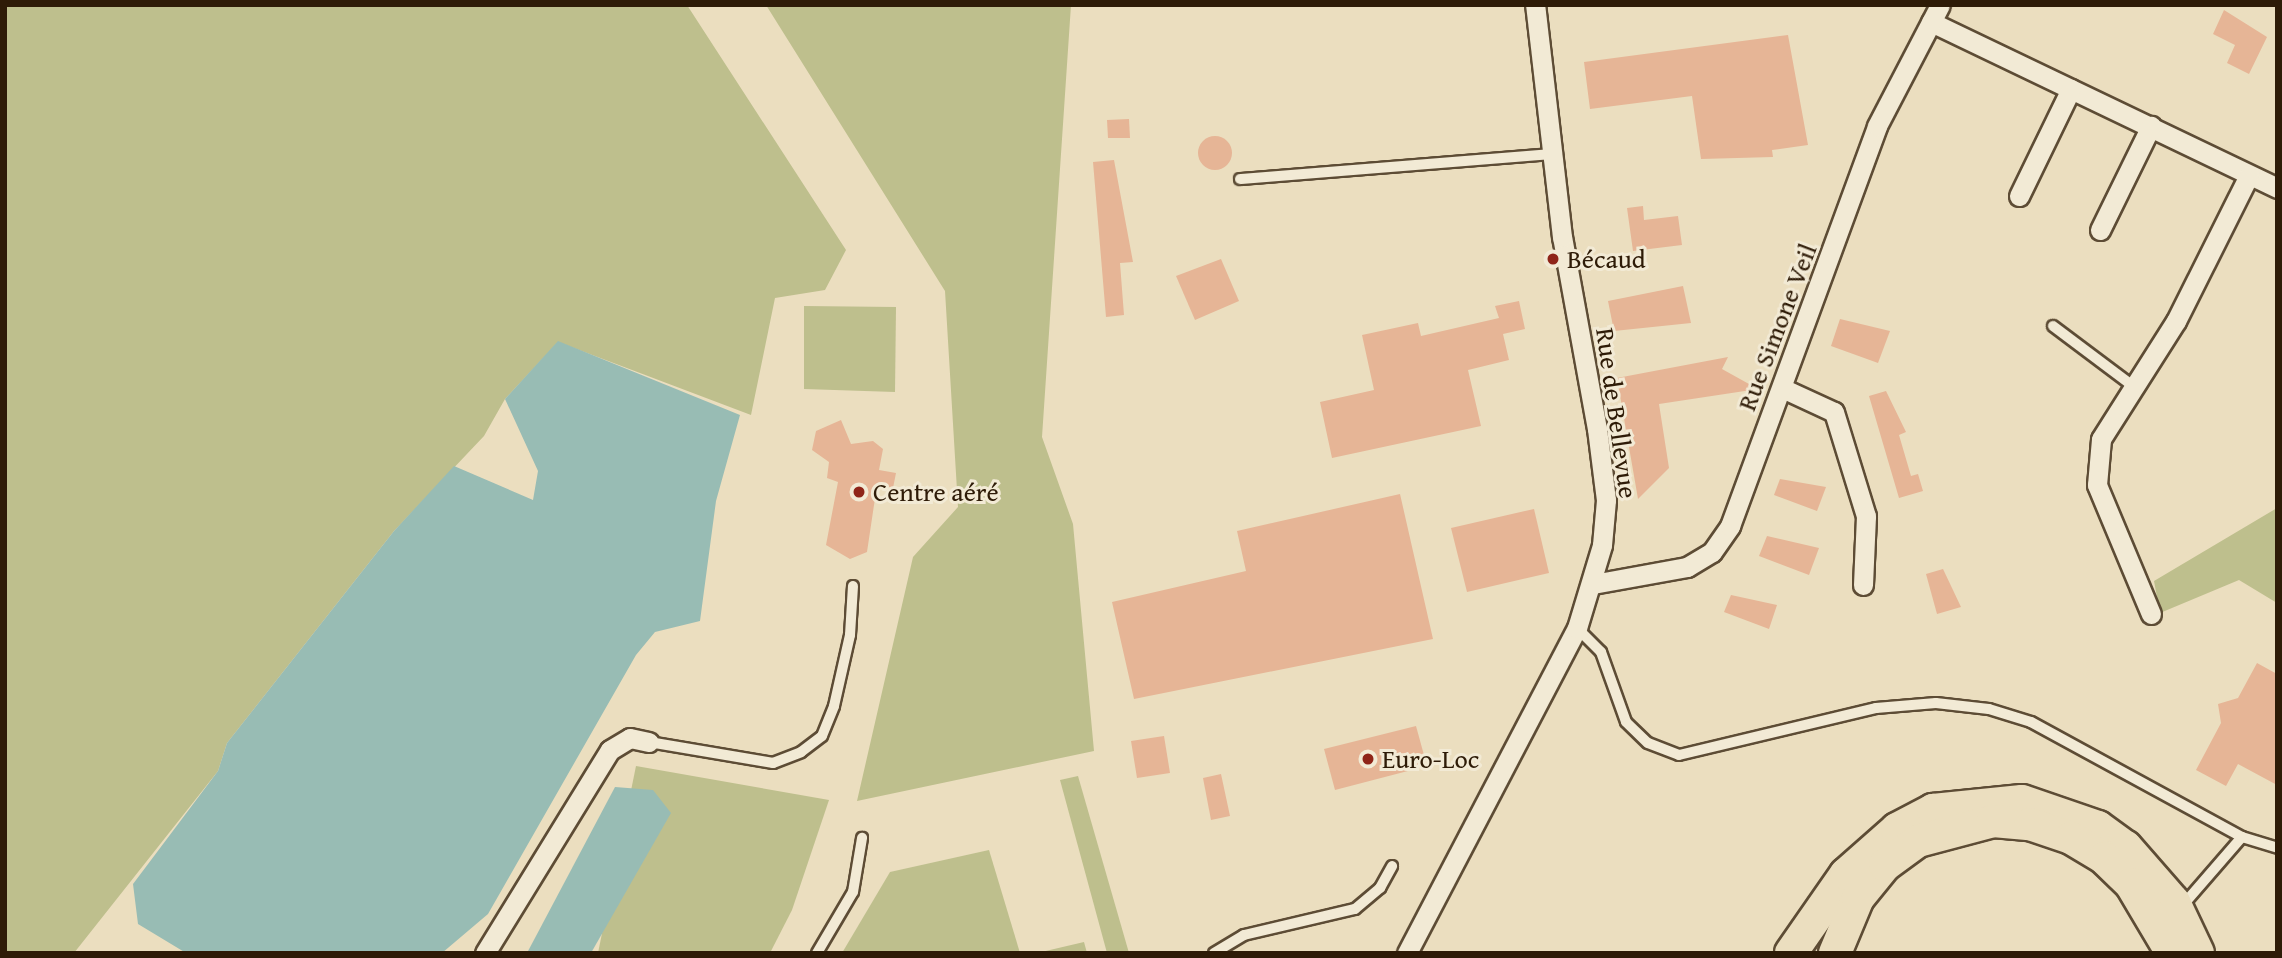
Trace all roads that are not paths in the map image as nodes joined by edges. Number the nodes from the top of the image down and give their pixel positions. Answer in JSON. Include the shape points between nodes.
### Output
{"nodes":[{"id":1,"x":1535,"y":5,"type":"edge"},
{"id":2,"x":1936,"y":14,"type":"edge"},
{"id":3,"x":2071,"y":89,"type":"junction"},
{"id":4,"x":2151,"y":126,"type":"junction"},
{"id":5,"x":1549,"y":154,"type":"junction"},
{"id":6,"x":2249,"y":175,"type":"junction"},
{"id":7,"x":1240,"y":179,"type":"dead end"},
{"id":8,"x":2277,"y":188,"type":"edge"},
{"id":9,"x":2019,"y":196,"type":"dead end"},
{"id":10,"x":2100,"y":230,"type":"dead end"},
{"id":11,"x":2053,"y":326,"type":"dead end"},
{"id":12,"x":2133,"y":386,"type":"junction"},
{"id":13,"x":1782,"y":388,"type":"junction"},
{"id":14,"x":1593,"y":584,"type":"junction"},
{"id":15,"x":1863,"y":584,"type":"dead end"},
{"id":16,"x":853,"y":586,"type":"dead end"},
{"id":17,"x":2151,"y":614,"type":"dead end"},
{"id":18,"x":1577,"y":628,"type":"junction"},
{"id":19,"x":649,"y":742,"type":"joint"},
{"id":20,"x":2242,"y":837,"type":"junction"},
{"id":21,"x":862,"y":838,"type":"dead end"},
{"id":22,"x":2277,"y":848,"type":"edge"},
{"id":23,"x":1392,"y":866,"type":"dead end"},
{"id":24,"x":2178,"y":911,"type":"junction"},
{"id":25,"x":485,"y":953,"type":"edge"},
{"id":26,"x":817,"y":953,"type":"edge"},
{"id":27,"x":1213,"y":953,"type":"edge"},
{"id":28,"x":1407,"y":953,"type":"edge"},
{"id":29,"x":1791,"y":953,"type":"edge"},
{"id":30,"x":1835,"y":953,"type":"edge"},
{"id":31,"x":2172,"y":953,"type":"edge"},
{"id":32,"x":2198,"y":953,"type":"edge"}],
"edges":[{"from":1,"to":5,"type":"street","name":"Rue de Bellevue"},
{"from":2,"to":3,"type":"street"},
{"from":2,"to":13,"type":"street","name":"Rue Simone Veil","via":[[1887,103]]},
{"from":3,"to":4,"type":"street"},
{"from":3,"to":9,"type":"street"},
{"from":4,"to":6,"type":"street"},
{"from":4,"to":10,"type":"street"},
{"from":5,"to":7,"type":"lane"},
{"from":5,"to":14,"type":"street","name":"Rue de Bellevue","via":[[1606,500]]},
{"from":6,"to":8,"type":"street"},
{"from":6,"to":12,"type":"street","via":[[2204,270]]},
{"from":11,"to":12,"type":"lane"},
{"from":12,"to":17,"type":"street","via":[[2101,439],[2097,485]]},
{"from":13,"to":14,"type":"street","name":"Rue Simone Veil","via":[[1730,526],[1712,552],[1687,566]]},
{"from":13,"to":15,"type":"street","via":[[1834,412],[1866,516]]},
{"from":14,"to":18,"type":"street","name":"Rue de Bellevue"},
{"from":16,"to":19,"type":"lane","via":[[850,635],[834,706],[822,736],[801,752],[772,763]]},
{"from":18,"to":20,"type":"lane","via":[[1601,652],[1626,722],[1648,743],[1679,755],[1876,708],[1936,703],[1989,709],[2031,722]]},
{"from":18,"to":28,"type":"street","name":"Rue de Bellevue"},
{"from":19,"to":25,"type":"street","via":[[630,738],[610,750]]},
{"from":20,"to":22,"type":"lane"},
{"from":20,"to":24,"type":"lane"},
{"from":21,"to":26,"type":"lane","via":[[853,892]]},
{"from":23,"to":27,"type":"lane","via":[[1380,888],[1355,909],[1244,935]]},
{"from":24,"to":29,"type":"highway","via":[[2150,872],[2098,827],[2022,801],[1974,802],[1933,810],[1876,846],[1839,884]]},
{"from":24,"to":32,"type":"highway"},
{"from":30,"to":31,"type":"highway","via":[[1858,898],[1885,865],[1929,836],[1993,821],[2050,831],[2104,858],[2131,884]]}]}
